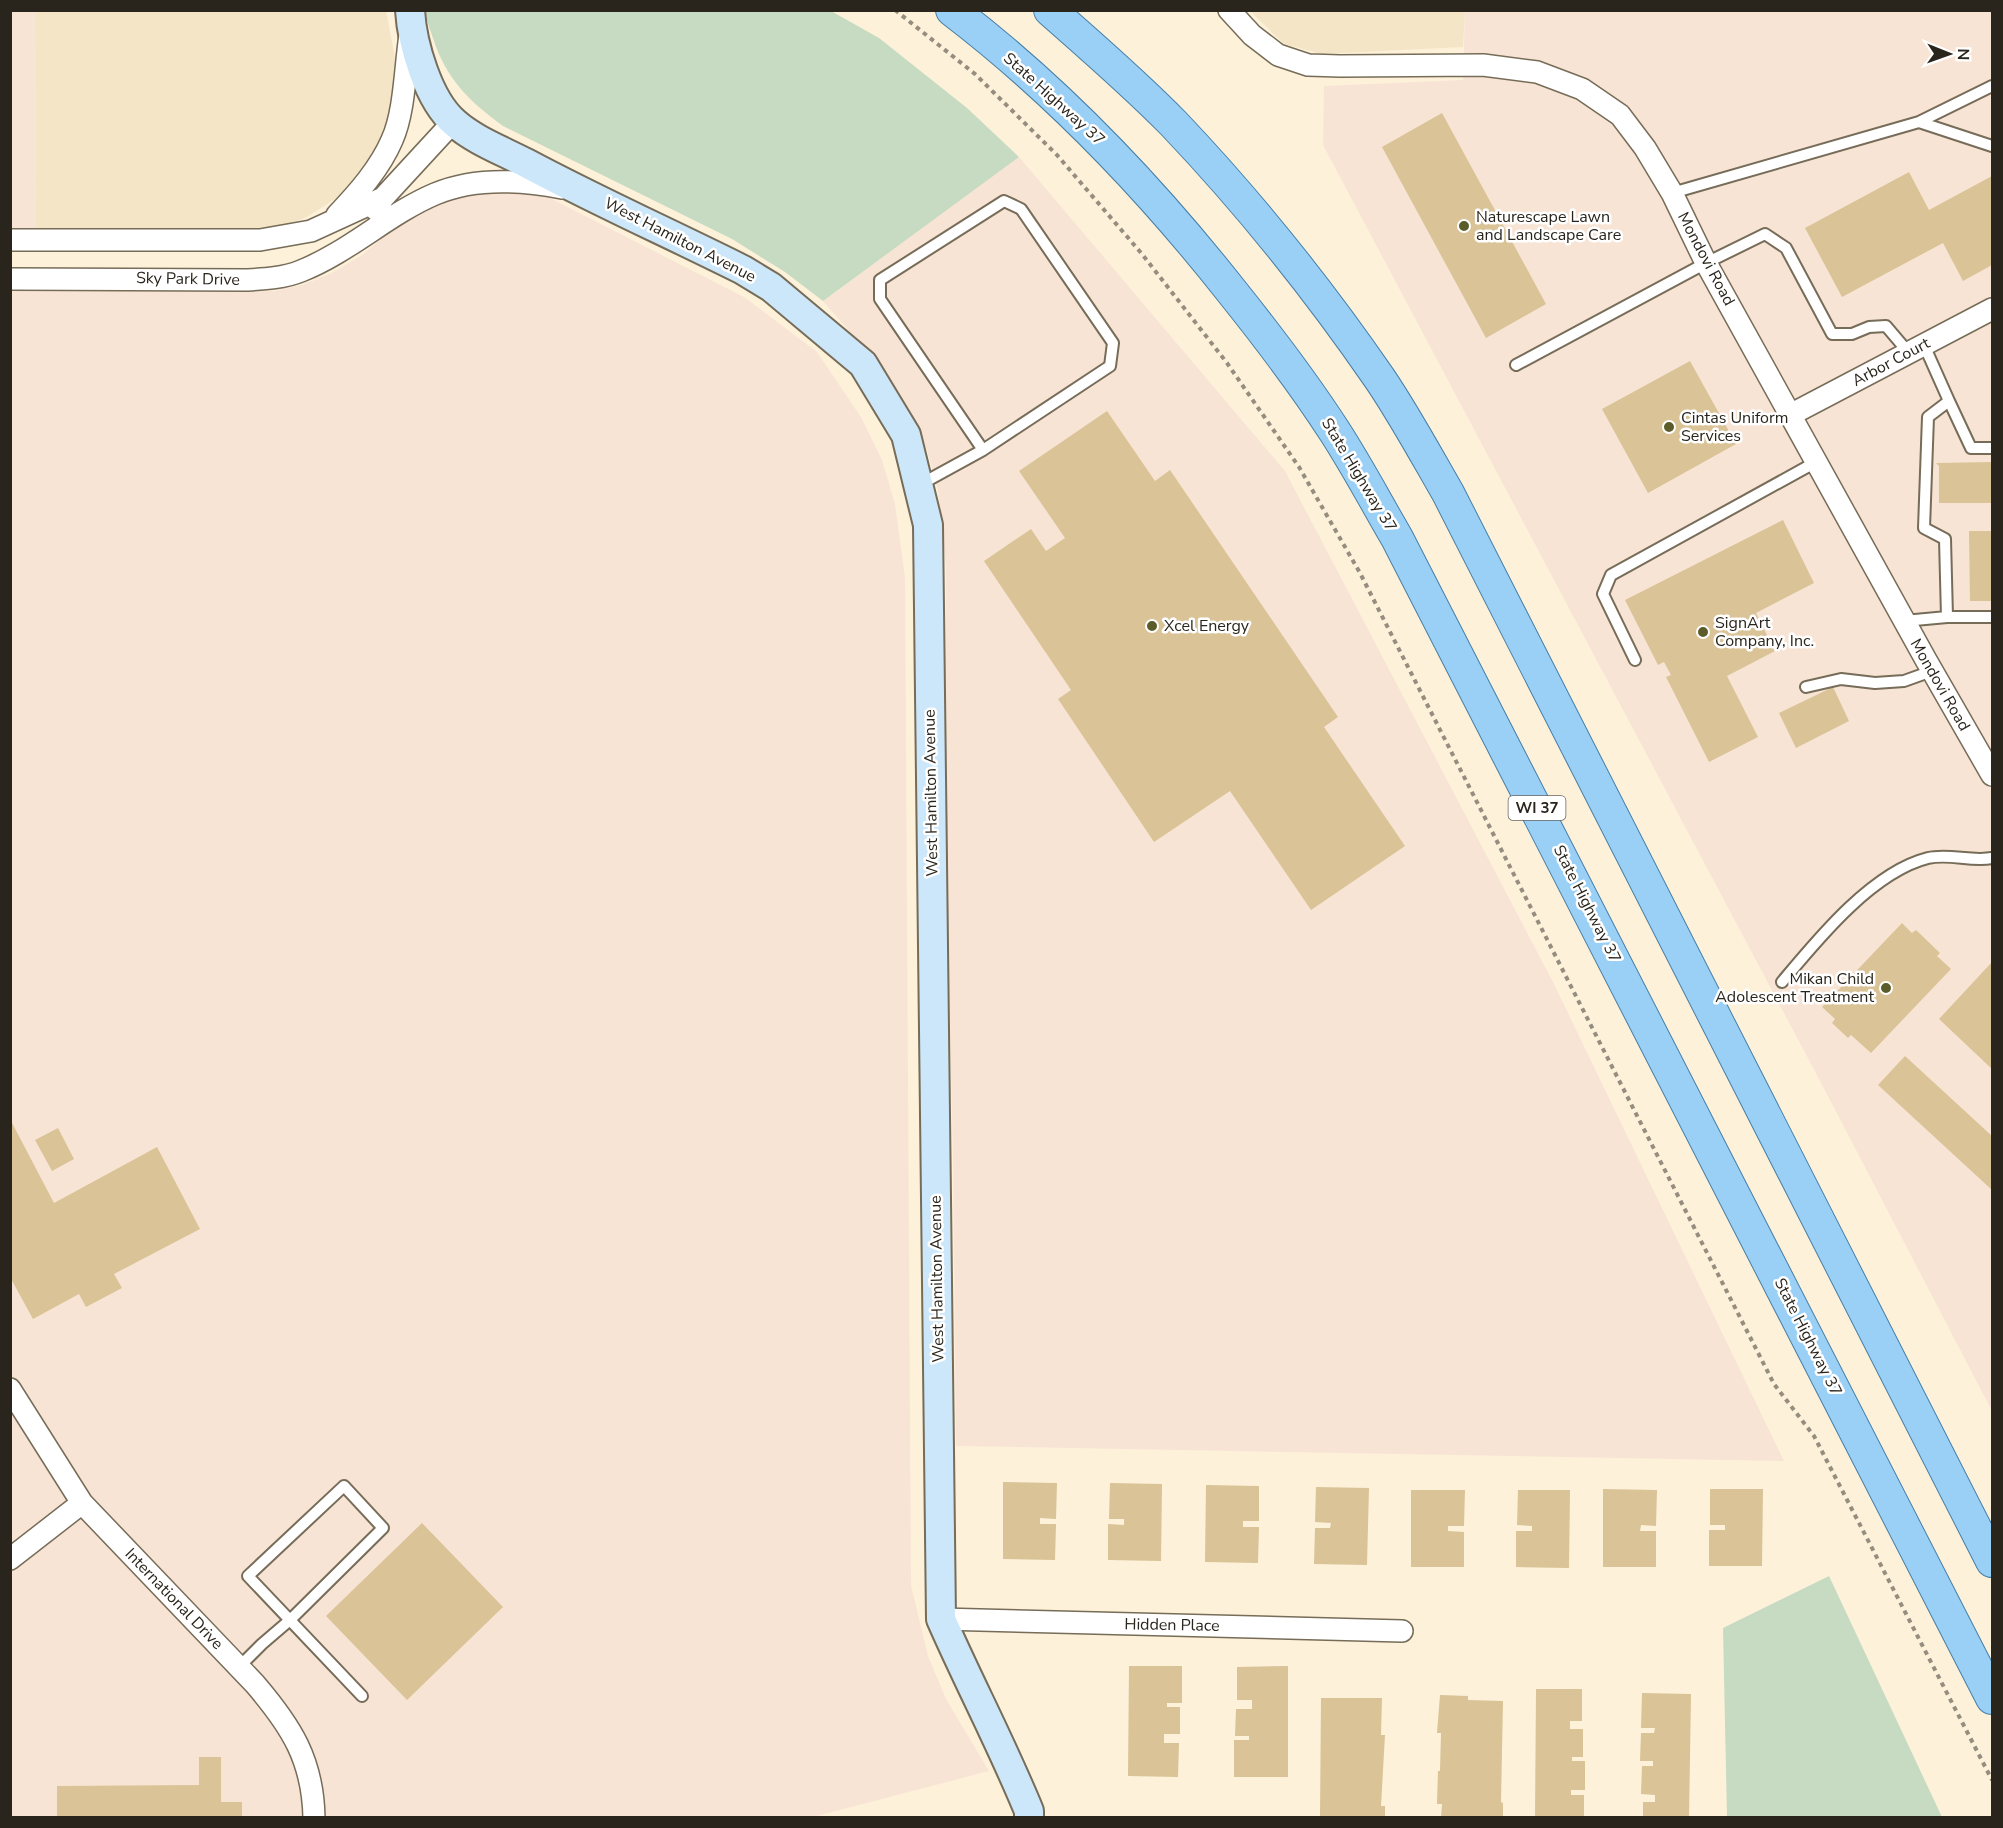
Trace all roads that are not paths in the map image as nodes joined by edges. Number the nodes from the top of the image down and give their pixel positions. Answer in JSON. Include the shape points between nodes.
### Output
{"nodes":[{"id":1,"x":952,"y":10,"type":"edge"},
{"id":2,"x":1050,"y":10,"type":"edge"},
{"id":3,"x":1229,"y":10,"type":"edge"},
{"id":4,"x":411,"y":18,"type":"edge"},
{"id":5,"x":1992,"y":86,"type":"edge"},
{"id":6,"x":453,"y":122,"type":"junction"},
{"id":7,"x":1918,"y":122,"type":"junction"},
{"id":8,"x":1992,"y":146,"type":"edge"},
{"id":9,"x":585,"y":193,"type":"junction"},
{"id":10,"x":1672,"y":193,"type":"junction"},
{"id":11,"x":383,"y":198,"type":"junction"},
{"id":12,"x":331,"y":222,"type":"junction"},
{"id":13,"x":10,"y":240,"type":"edge"},
{"id":14,"x":356,"y":240,"type":"junction"},
{"id":15,"x":1706,"y":263,"type":"junction"},
{"id":16,"x":10,"y":279,"type":"edge"},
{"id":17,"x":1992,"y":309,"type":"edge"},
{"id":18,"x":1916,"y":349,"type":"junction"},
{"id":19,"x":1516,"y":365,"type":"dead end"},
{"id":20,"x":1949,"y":401,"type":"junction"},
{"id":21,"x":1790,"y":415,"type":"junction"},
{"id":22,"x":1992,"y":448,"type":"edge"},
{"id":23,"x":983,"y":450,"type":"junction"},
{"id":24,"x":1816,"y":462,"type":"junction"},
{"id":25,"x":918,"y":485,"type":"junction"},
{"id":26,"x":1947,"y":616,"type":"junction"},
{"id":27,"x":1992,"y":617,"type":"edge"},
{"id":28,"x":1904,"y":621,"type":"junction"},
{"id":29,"x":1635,"y":660,"type":"dead end"},
{"id":30,"x":1932,"y":671,"type":"junction"},
{"id":31,"x":1806,"y":687,"type":"dead end"},
{"id":32,"x":1992,"y":775,"type":"edge"},
{"id":33,"x":1992,"y":858,"type":"edge"},
{"id":34,"x":1782,"y":982,"type":"dead end"},
{"id":35,"x":10,"y":1389,"type":"edge"},
{"id":36,"x":82,"y":1503,"type":"junction"},
{"id":37,"x":10,"y":1559,"type":"edge"},
{"id":38,"x":1992,"y":1561,"type":"edge"},
{"id":39,"x":941,"y":1619,"type":"junction"},
{"id":40,"x":290,"y":1620,"type":"junction"},
{"id":41,"x":1402,"y":1631,"type":"dead end"},
{"id":42,"x":239,"y":1667,"type":"junction"},
{"id":43,"x":362,"y":1696,"type":"dead end"},
{"id":44,"x":1992,"y":1698,"type":"edge"},
{"id":45,"x":314,"y":1818,"type":"edge"},
{"id":46,"x":1029,"y":1818,"type":"edge"}],
"edges":[{"from":1,"to":44,"type":"main road","name":"State Highway 37","number":"WI 37","via":[[1108,148],[1187,235],[1264,332],[1335,432],[1447,633]]},
{"from":2,"to":38,"type":"main road","via":[[1173,123],[1249,207],[1333,314],[1412,432],[1448,493]]},
{"from":3,"to":10,"type":"street","name":"Mondovi Road","via":[[1278,56],[1308,65],[1483,64],[1537,72],[1582,89],[1620,115]]},
{"from":4,"to":6,"type":"street","name":"West Hamilton Avenue","via":[[423,70]]},
{"from":4,"to":12,"type":"street","name":"Sky Park Drive","via":[[400,108],[392,139],[378,165]]},
{"from":5,"to":7,"type":"lane"},
{"from":6,"to":9,"type":"street","name":"West Hamilton Avenue"},
{"from":6,"to":11,"type":"street","name":"Sky Park Drive"},
{"from":7,"to":8,"type":"lane"},
{"from":7,"to":10,"type":"lane"},
{"from":9,"to":14,"type":"street","name":"Sky Park Drive","via":[[508,182],[461,187],[438,192],[414,204]]},
{"from":9,"to":25,"type":"street","name":"West Hamilton Avenue","via":[[771,287],[863,364],[906,435]]},
{"from":10,"to":15,"type":"street","name":"Mondovi Road"},
{"from":11,"to":12,"type":"street","name":"Sky Park Drive"},
{"from":11,"to":14,"type":"street","name":"Sky Park Drive"},
{"from":12,"to":13,"type":"street","name":"Sky Park Drive","via":[[311,231],[260,240]]},
{"from":14,"to":16,"type":"street","name":"Sky Park Drive","via":[[329,259],[273,278]]},
{"from":15,"to":18,"type":"lane","via":[[1765,234],[1786,248],[1832,334],[1886,327]]},
{"from":15,"to":19,"type":"lane"},
{"from":15,"to":21,"type":"street","name":"Mondovi Road"},
{"from":17,"to":18,"type":"street","name":"Arbor Court"},
{"from":18,"to":20,"type":"lane"},
{"from":18,"to":21,"type":"street","name":"Arbor Court"},
{"from":20,"to":22,"type":"lane","via":[[1971,448]]},
{"from":20,"to":26,"type":"lane","via":[[1928,417],[1924,528],[1945,539]]},
{"from":21,"to":24,"type":"street","name":"Mondovi Road"},
{"from":23,"to":23,"type":"lane","via":[[1110,366],[1113,343],[1021,209],[1004,201],[880,280],[880,299]]},
{"from":23,"to":25,"type":"lane"},
{"from":24,"to":28,"type":"street","name":"Mondovi Road"},
{"from":24,"to":29,"type":"lane","via":[[1611,575],[1603,594]]},
{"from":25,"to":39,"type":"street","name":"West Hamilton Avenue","via":[[928,525]]},
{"from":26,"to":27,"type":"lane"},
{"from":26,"to":28,"type":"lane"},
{"from":28,"to":30,"type":"street","name":"Mondovi Road"},
{"from":30,"to":31,"type":"lane","via":[[1904,681],[1841,679]]},
{"from":30,"to":32,"type":"street","name":"Mondovi Road"},
{"from":33,"to":34,"type":"lane","via":[[1929,858],[1899,870],[1832,923]]},
{"from":35,"to":36,"type":"street","name":"International Drive"},
{"from":36,"to":37,"type":"street"},
{"from":36,"to":42,"type":"street","name":"International Drive"},
{"from":39,"to":41,"type":"street","name":"Hidden Place"},
{"from":39,"to":46,"type":"street","name":"West Hamilton Avenue","via":[[1005,1753]]},
{"from":40,"to":40,"type":"lane","via":[[383,1528],[344,1486],[248,1576]]},
{"from":40,"to":42,"type":"lane"},
{"from":40,"to":43,"type":"lane"},
{"from":42,"to":45,"type":"street","name":"International Drive","via":[[298,1742],[310,1781]]}]}
